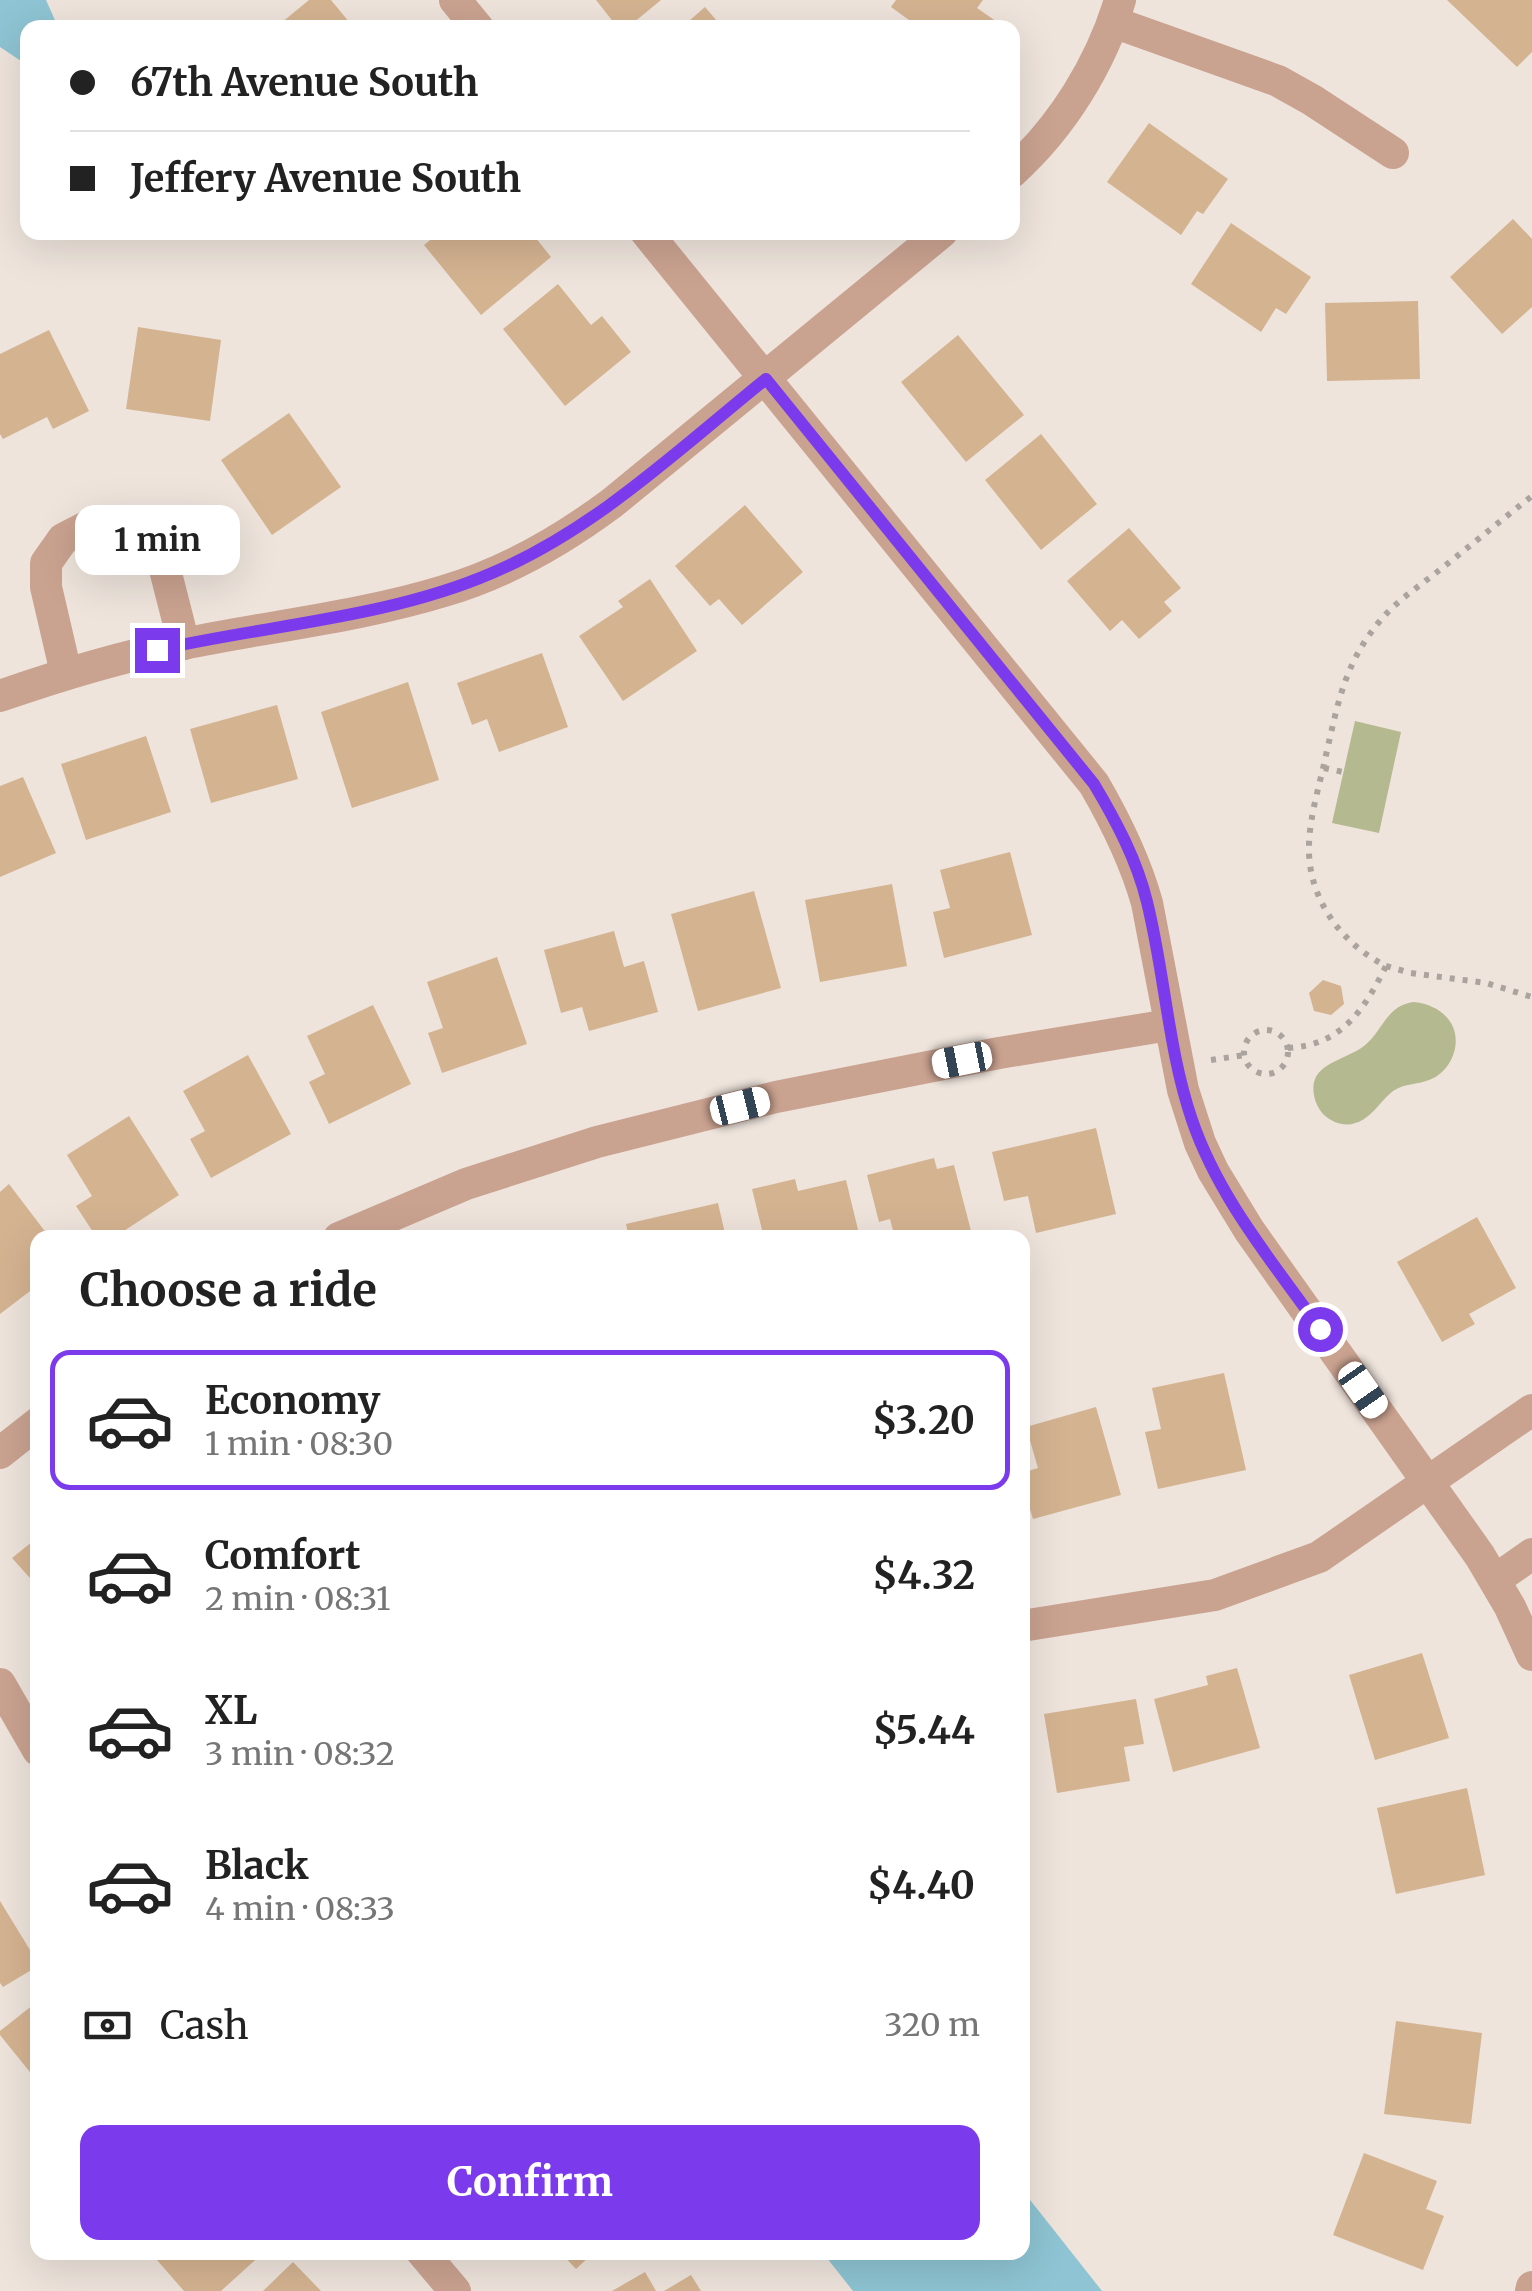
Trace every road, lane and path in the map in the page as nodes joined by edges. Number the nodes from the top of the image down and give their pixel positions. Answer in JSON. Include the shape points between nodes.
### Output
{"nodes":[{"id":1,"x":455,"y":0,"type":"edge"},
{"id":2,"x":1116,"y":11,"type":"edge"},
{"id":3,"x":471,"y":20,"type":"edge"},
{"id":4,"x":1393,"y":153,"type":"dead end"},
{"id":5,"x":1020,"y":164,"type":"edge"},
{"id":6,"x":653,"y":240,"type":"edge"},
{"id":7,"x":932,"y":240,"type":"edge"},
{"id":8,"x":766,"y":379,"type":"junction"},
{"id":9,"x":1532,"y":496,"type":"edge"},
{"id":10,"x":184,"y":644,"type":"junction"},
{"id":11,"x":66,"y":673,"type":"junction"},
{"id":12,"x":0,"y":696,"type":"edge"},
{"id":13,"x":1324,"y":768,"type":"junction"},
{"id":14,"x":1344,"y":772,"type":"dead end"},
{"id":15,"x":1386,"y":966,"type":"junction"},
{"id":16,"x":1532,"y":996,"type":"edge"},
{"id":17,"x":1169,"y":1026,"type":"junction"},
{"id":18,"x":1288,"y":1048,"type":"junction"},
{"id":19,"x":1245,"y":1055,"type":"junction"},
{"id":20,"x":1222,"y":1058,"type":"dead end"},
{"id":21,"x":358,"y":1230,"type":"edge"},
{"id":22,"x":1532,"y":1410,"type":"edge"},
{"id":23,"x":30,"y":1429,"type":"edge"},
{"id":24,"x":0,"y":1453,"type":"edge"},
{"id":25,"x":1428,"y":1482,"type":"junction"},
{"id":26,"x":1532,"y":1554,"type":"edge"},
{"id":27,"x":1494,"y":1580,"type":"junction"},
{"id":28,"x":1030,"y":1625,"type":"edge"},
{"id":29,"x":1532,"y":1655,"type":"edge"},
{"id":30,"x":0,"y":1684,"type":"edge"},
{"id":31,"x":30,"y":1736,"type":"edge"},
{"id":32,"x":429,"y":2260,"type":"edge"},
{"id":33,"x":455,"y":2291,"type":"edge"}],
"edges":[{"from":1,"to":3,"type":"street"},
{"from":2,"to":4,"type":"street","via":[[1278,82]]},
{"from":2,"to":5,"type":"street","via":[[1070,104]]},
{"from":6,"to":8,"type":"street"},
{"from":7,"to":8,"type":"street"},
{"from":8,"to":10,"type":"street","via":[[612,503],[532,555],[395,605]]},
{"from":8,"to":17,"type":"street","via":[[1094,784],[1138,873]]},
{"from":9,"to":13,"type":"path","via":[[1380,620],[1339,694]]},
{"from":10,"to":11,"type":"street"},
{"from":10,"to":11,"type":"street","via":[[160,550],[129,524],[96,522],[63,539],[46,563]]},
{"from":11,"to":12,"type":"street"},
{"from":13,"to":14,"type":"path"},
{"from":13,"to":15,"type":"path","via":[[1309,840],[1312,879],[1338,929]]},
{"from":15,"to":16,"type":"path"},
{"from":15,"to":18,"type":"path","via":[[1368,1001],[1340,1031]]},
{"from":17,"to":21,"type":"street","via":[[776,1097],[466,1184]]},
{"from":17,"to":25,"type":"street","via":[[1212,1171]]},
{"from":18,"to":19,"type":"path","via":[[1266,1030],[1252,1035]]},
{"from":18,"to":19,"type":"path","via":[[1282,1067],[1270,1074],[1256,1072]]},
{"from":19,"to":20,"type":"path"},
{"from":22,"to":25,"type":"street"},
{"from":23,"to":24,"type":"street"},
{"from":25,"to":27,"type":"street"},
{"from":25,"to":28,"type":"street","via":[[1318,1557],[1232,1588]]},
{"from":26,"to":27,"type":"street"},
{"from":27,"to":29,"type":"street"},
{"from":30,"to":31,"type":"street"},
{"from":32,"to":33,"type":"street"}]}
